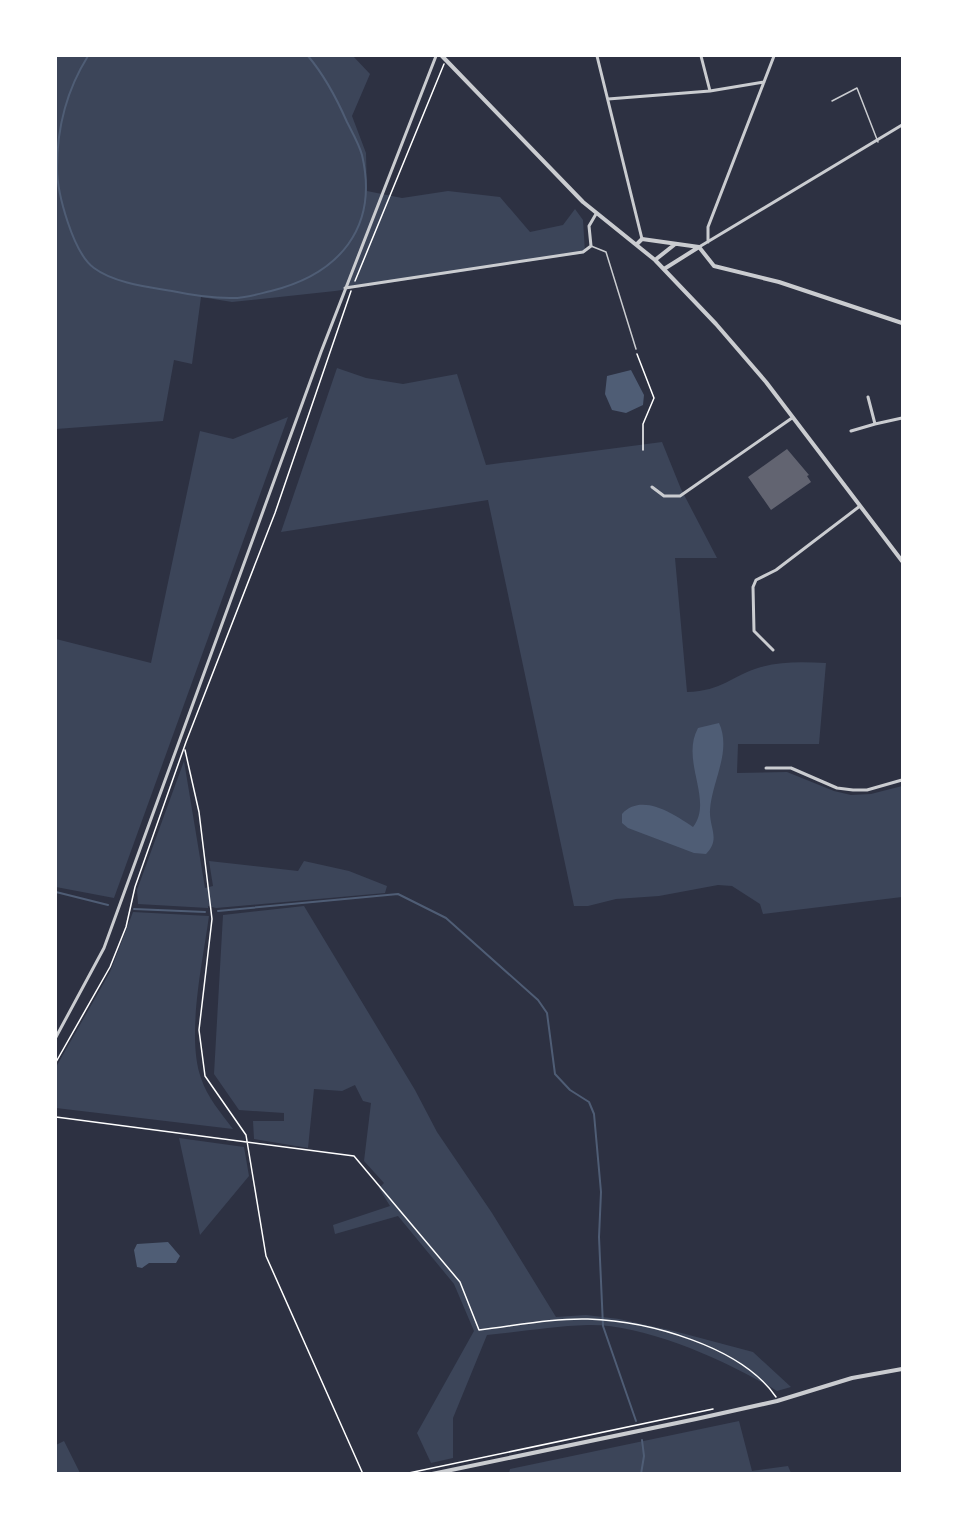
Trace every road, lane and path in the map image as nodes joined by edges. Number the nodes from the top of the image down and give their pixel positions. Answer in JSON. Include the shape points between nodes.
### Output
{"nodes":[{"id":1,"x":436,"y":56,"type":"edge"},
{"id":2,"x":442,"y":56,"type":"edge"},
{"id":3,"x":597,"y":56,"type":"edge"},
{"id":4,"x":701,"y":56,"type":"edge"},
{"id":5,"x":774,"y":56,"type":"edge"},
{"id":6,"x":442,"y":66,"type":"dead end"},
{"id":7,"x":764,"y":82,"type":"junction"},
{"id":8,"x":710,"y":91,"type":"junction"},
{"id":9,"x":608,"y":99,"type":"junction"},
{"id":10,"x":832,"y":101,"type":"dead end"},
{"id":11,"x":903,"y":125,"type":"edge"},
{"id":12,"x":878,"y":142,"type":"junction"},
{"id":13,"x":596,"y":214,"type":"junction"},
{"id":14,"x":642,"y":239,"type":"junction"},
{"id":15,"x":708,"y":242,"type":"junction"},
{"id":16,"x":637,"y":244,"type":"junction"},
{"id":17,"x":674,"y":244,"type":"junction"},
{"id":18,"x":591,"y":246,"type":"junction"},
{"id":19,"x":699,"y":247,"type":"junction"},
{"id":20,"x":655,"y":260,"type":"junction"},
{"id":21,"x":664,"y":269,"type":"junction"},
{"id":22,"x":353,"y":287,"type":"junction"},
{"id":23,"x":345,"y":288,"type":"junction"},
{"id":24,"x":903,"y":323,"type":"edge"},
{"id":25,"x":636,"y":349,"type":"joint"},
{"id":26,"x":868,"y":397,"type":"dead end"},
{"id":27,"x":792,"y":418,"type":"junction"},
{"id":28,"x":903,"y":418,"type":"edge"},
{"id":29,"x":875,"y":424,"type":"junction"},
{"id":30,"x":851,"y":431,"type":"dead end"},
{"id":31,"x":643,"y":450,"type":"dead end"},
{"id":32,"x":652,"y":487,"type":"dead end"},
{"id":33,"x":860,"y":506,"type":"junction"},
{"id":34,"x":903,"y":561,"type":"edge"},
{"id":35,"x":773,"y":650,"type":"dead end"},
{"id":36,"x":178,"y":743,"type":"junction"},
{"id":37,"x":184,"y":748,"type":"junction"},
{"id":38,"x":766,"y":768,"type":"dead end"},
{"id":39,"x":903,"y":780,"type":"edge"},
{"id":40,"x":56,"y":1037,"type":"edge"},
{"id":41,"x":56,"y":1062,"type":"edge"},
{"id":42,"x":56,"y":1117,"type":"edge"},
{"id":43,"x":248,"y":1142,"type":"junction"},
{"id":44,"x":903,"y":1369,"type":"edge"},
{"id":45,"x":764,"y":1399,"type":"dead end"},
{"id":46,"x":718,"y":1408,"type":"dead end"},
{"id":47,"x":363,"y":1473,"type":"edge"},
{"id":48,"x":404,"y":1473,"type":"edge"},
{"id":49,"x":432,"y":1473,"type":"edge"}],
"edges":[{"from":1,"to":23,"type":"street"},
{"from":2,"to":13,"type":"street"},
{"from":3,"to":9,"type":"street"},
{"from":4,"to":8,"type":"street"},
{"from":5,"to":7,"type":"street"},
{"from":6,"to":22,"type":"path"},
{"from":7,"to":8,"type":"street"},
{"from":7,"to":15,"type":"street","via":[[708,227]]},
{"from":8,"to":9,"type":"street"},
{"from":9,"to":14,"type":"street"},
{"from":10,"to":12,"type":"lane","via":[[857,88]]},
{"from":11,"to":12,"type":"street"},
{"from":12,"to":15,"type":"street"},
{"from":13,"to":16,"type":"street"},
{"from":13,"to":18,"type":"street","via":[[589,226]]},
{"from":14,"to":16,"type":"street"},
{"from":14,"to":17,"type":"street"},
{"from":15,"to":19,"type":"street"},
{"from":16,"to":20,"type":"street"},
{"from":17,"to":19,"type":"street"},
{"from":17,"to":20,"type":"street"},
{"from":18,"to":22,"type":"street","via":[[583,252]]},
{"from":18,"to":25,"type":"lane","via":[[606,252]]},
{"from":19,"to":21,"type":"street"},
{"from":19,"to":24,"type":"street","via":[[714,266],[779,282]]},
{"from":20,"to":21,"type":"street"},
{"from":21,"to":27,"type":"street","via":[[735,345]]},
{"from":22,"to":23,"type":"street"},
{"from":22,"to":37,"type":"path","via":[[275,513]]},
{"from":23,"to":36,"type":"street"},
{"from":25,"to":31,"type":"path","via":[[654,398],[643,424]]},
{"from":26,"to":29,"type":"street"},
{"from":27,"to":32,"type":"street","via":[[680,496],[664,496]]},
{"from":27,"to":33,"type":"street"},
{"from":28,"to":29,"type":"street"},
{"from":29,"to":30,"type":"street"},
{"from":33,"to":34,"type":"street"},
{"from":33,"to":35,"type":"street","via":[[776,570],[756,580],[754,631]]},
{"from":36,"to":37,"type":"path"},
{"from":36,"to":40,"type":"street","via":[[105,948]]},
{"from":37,"to":41,"type":"path","via":[[110,967]]},
{"from":37,"to":43,"type":"path","via":[[199,812],[212,919],[199,1030],[205,1076]]},
{"from":38,"to":39,"type":"street","via":[[791,768],[837,788],[853,790]]},
{"from":42,"to":43,"type":"path"},
{"from":43,"to":45,"type":"path","via":[[354,1156],[460,1282],[479,1330],[586,1319],[647,1328],[712,1348],[759,1377],[776,1396]]},
{"from":43,"to":47,"type":"path","via":[[266,1256]]},
{"from":44,"to":49,"type":"street","via":[[852,1378],[773,1402]]},
{"from":46,"to":48,"type":"path"}]}
